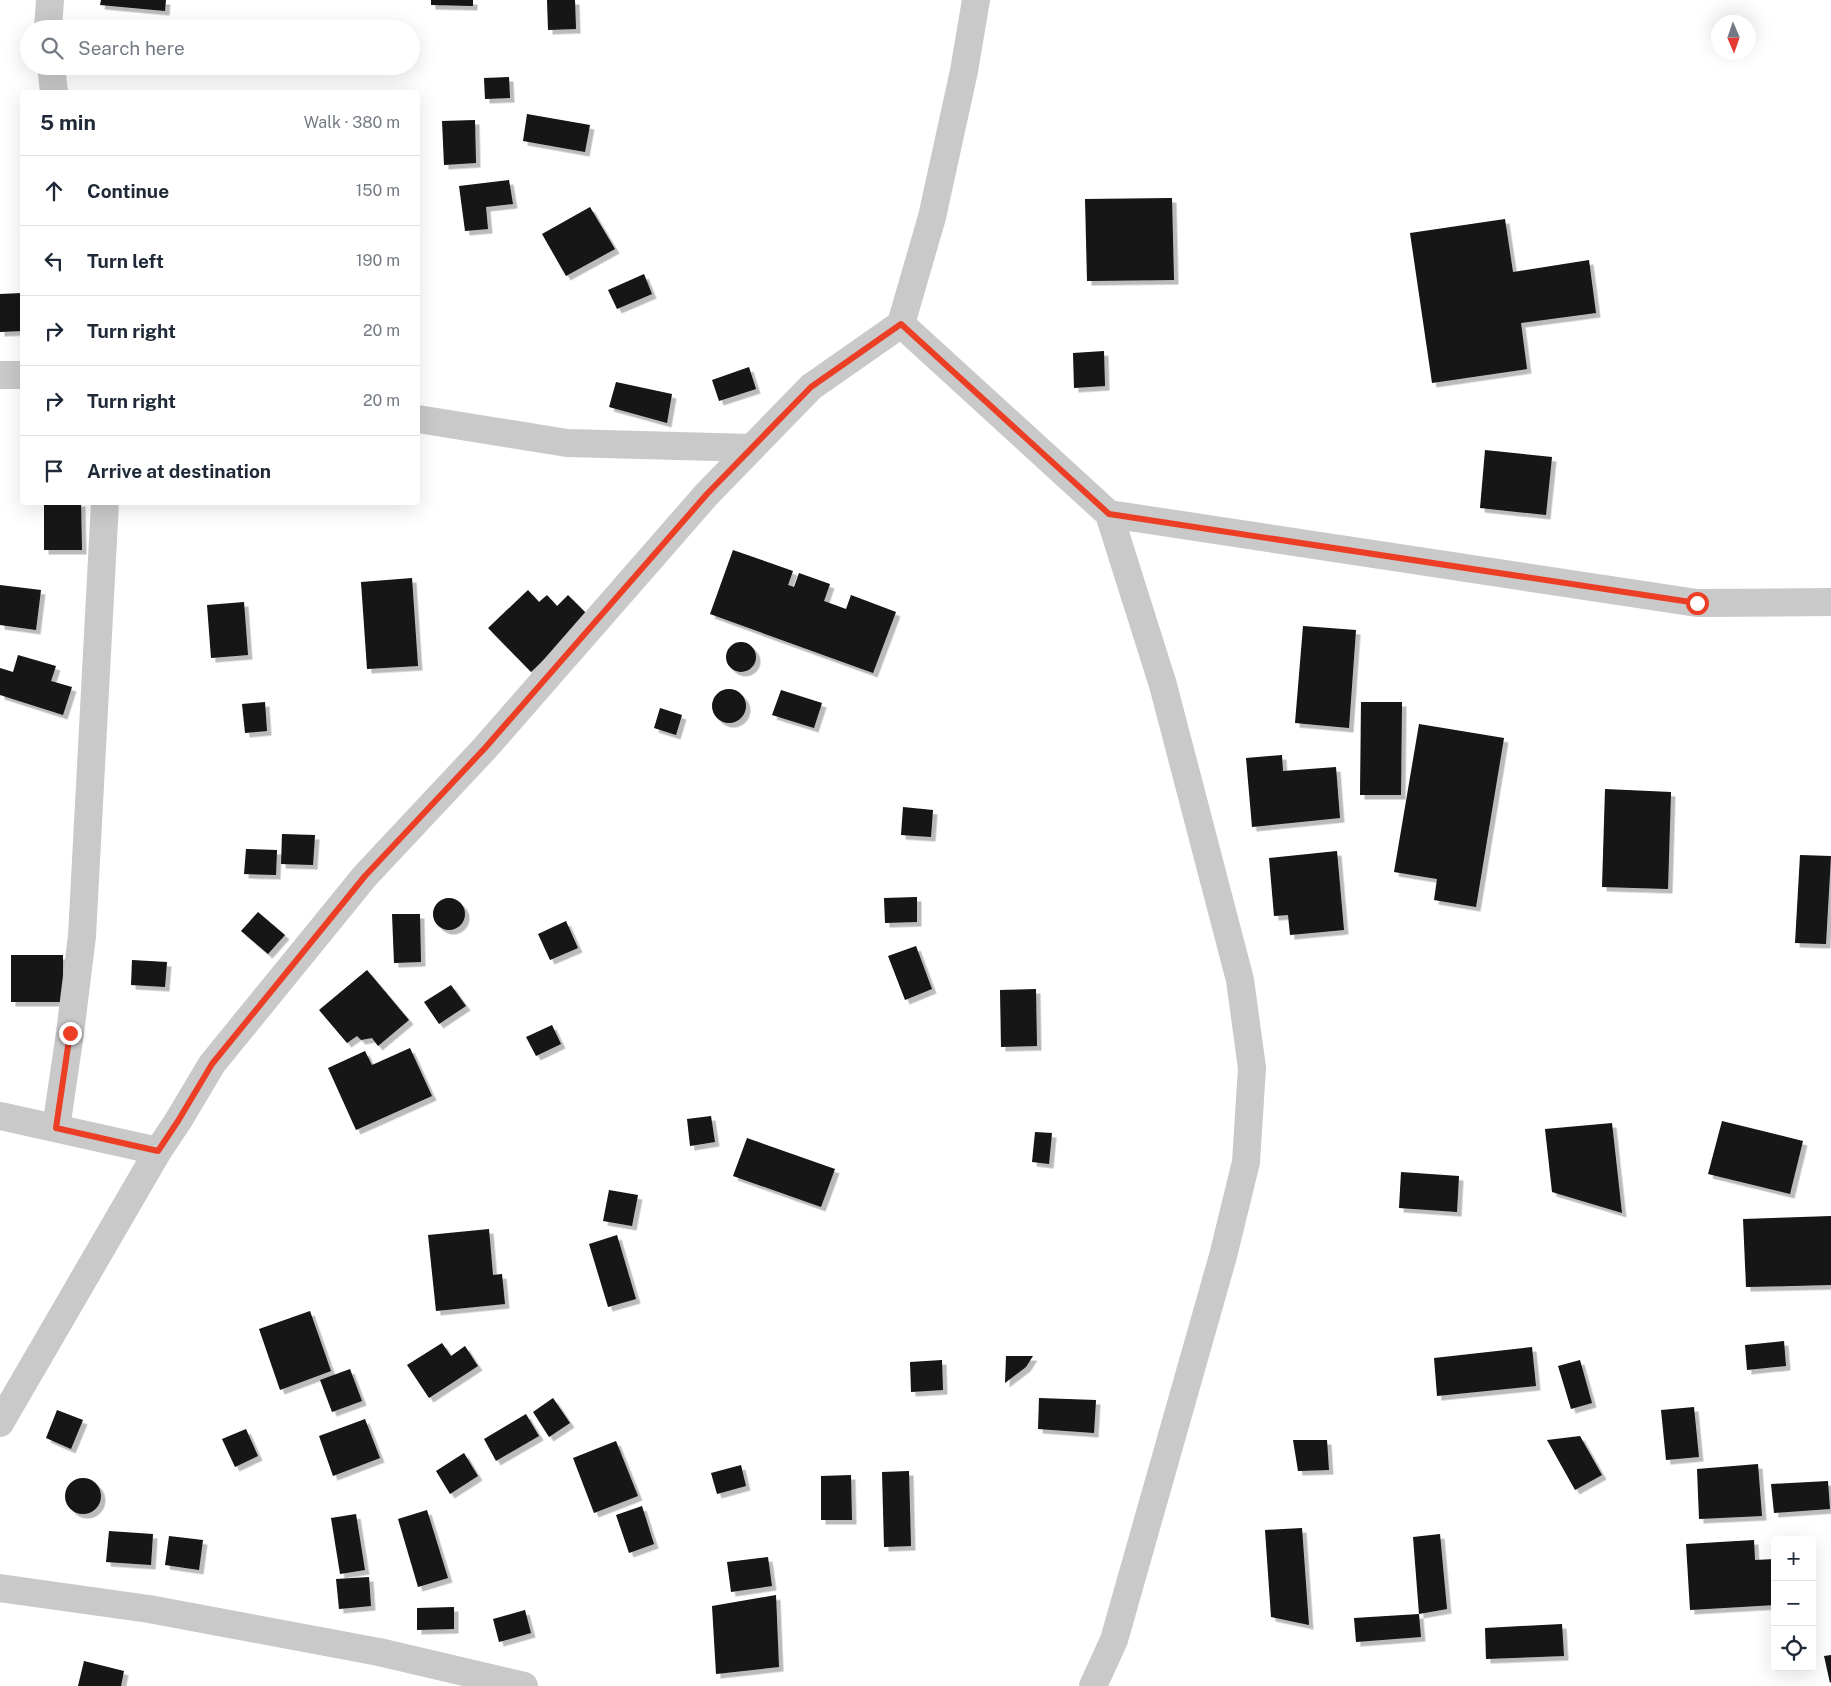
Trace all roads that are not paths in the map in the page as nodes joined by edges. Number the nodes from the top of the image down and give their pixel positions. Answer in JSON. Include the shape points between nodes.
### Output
{"nodes":[{"id":1,"x":50,"y":0,"type":"edge"},
{"id":2,"x":976,"y":0,"type":"edge"},
{"id":3,"x":49,"y":20,"type":"edge"},
{"id":4,"x":52,"y":75,"type":"edge"},
{"id":5,"x":54,"y":90,"type":"edge"},
{"id":6,"x":901,"y":324,"type":"junction"},
{"id":7,"x":20,"y":374,"type":"edge"},
{"id":8,"x":0,"y":375,"type":"edge"},
{"id":9,"x":420,"y":419,"type":"edge"},
{"id":10,"x":752,"y":448,"type":"junction"},
{"id":11,"x":106,"y":505,"type":"edge"},
{"id":12,"x":1109,"y":514,"type":"junction"},
{"id":13,"x":1831,"y":602,"type":"edge"},
{"id":14,"x":0,"y":1116,"type":"edge"},
{"id":15,"x":56,"y":1128,"type":"junction"},
{"id":16,"x":158,"y":1151,"type":"junction"},
{"id":17,"x":0,"y":1423,"type":"edge"},
{"id":18,"x":0,"y":1588,"type":"edge"},
{"id":19,"x":524,"y":1686,"type":"edge"},
{"id":20,"x":1093,"y":1686,"type":"edge"}],
"edges":[{"from":1,"to":3,"type":"street"},
{"from":2,"to":6,"type":"street","via":[[932,217]]},
{"from":4,"to":5,"type":"street"},
{"from":6,"to":10,"type":"street","via":[[811,387]]},
{"from":6,"to":12,"type":"street"},
{"from":7,"to":8,"type":"street"},
{"from":9,"to":10,"type":"street","via":[[567,443]]},
{"from":10,"to":16,"type":"street","via":[[701,501],[485,748],[365,876],[212,1064]]},
{"from":11,"to":15,"type":"street","via":[[82,936]]},
{"from":12,"to":13,"type":"street","via":[[1697,603]]},
{"from":12,"to":20,"type":"street","via":[[1163,685],[1240,980],[1252,1068],[1246,1162],[1224,1256],[1114,1640]]},
{"from":14,"to":15,"type":"street"},
{"from":15,"to":16,"type":"street"},
{"from":16,"to":17,"type":"street"},
{"from":18,"to":19,"type":"street","via":[[149,1609],[360,1648]]}]}
